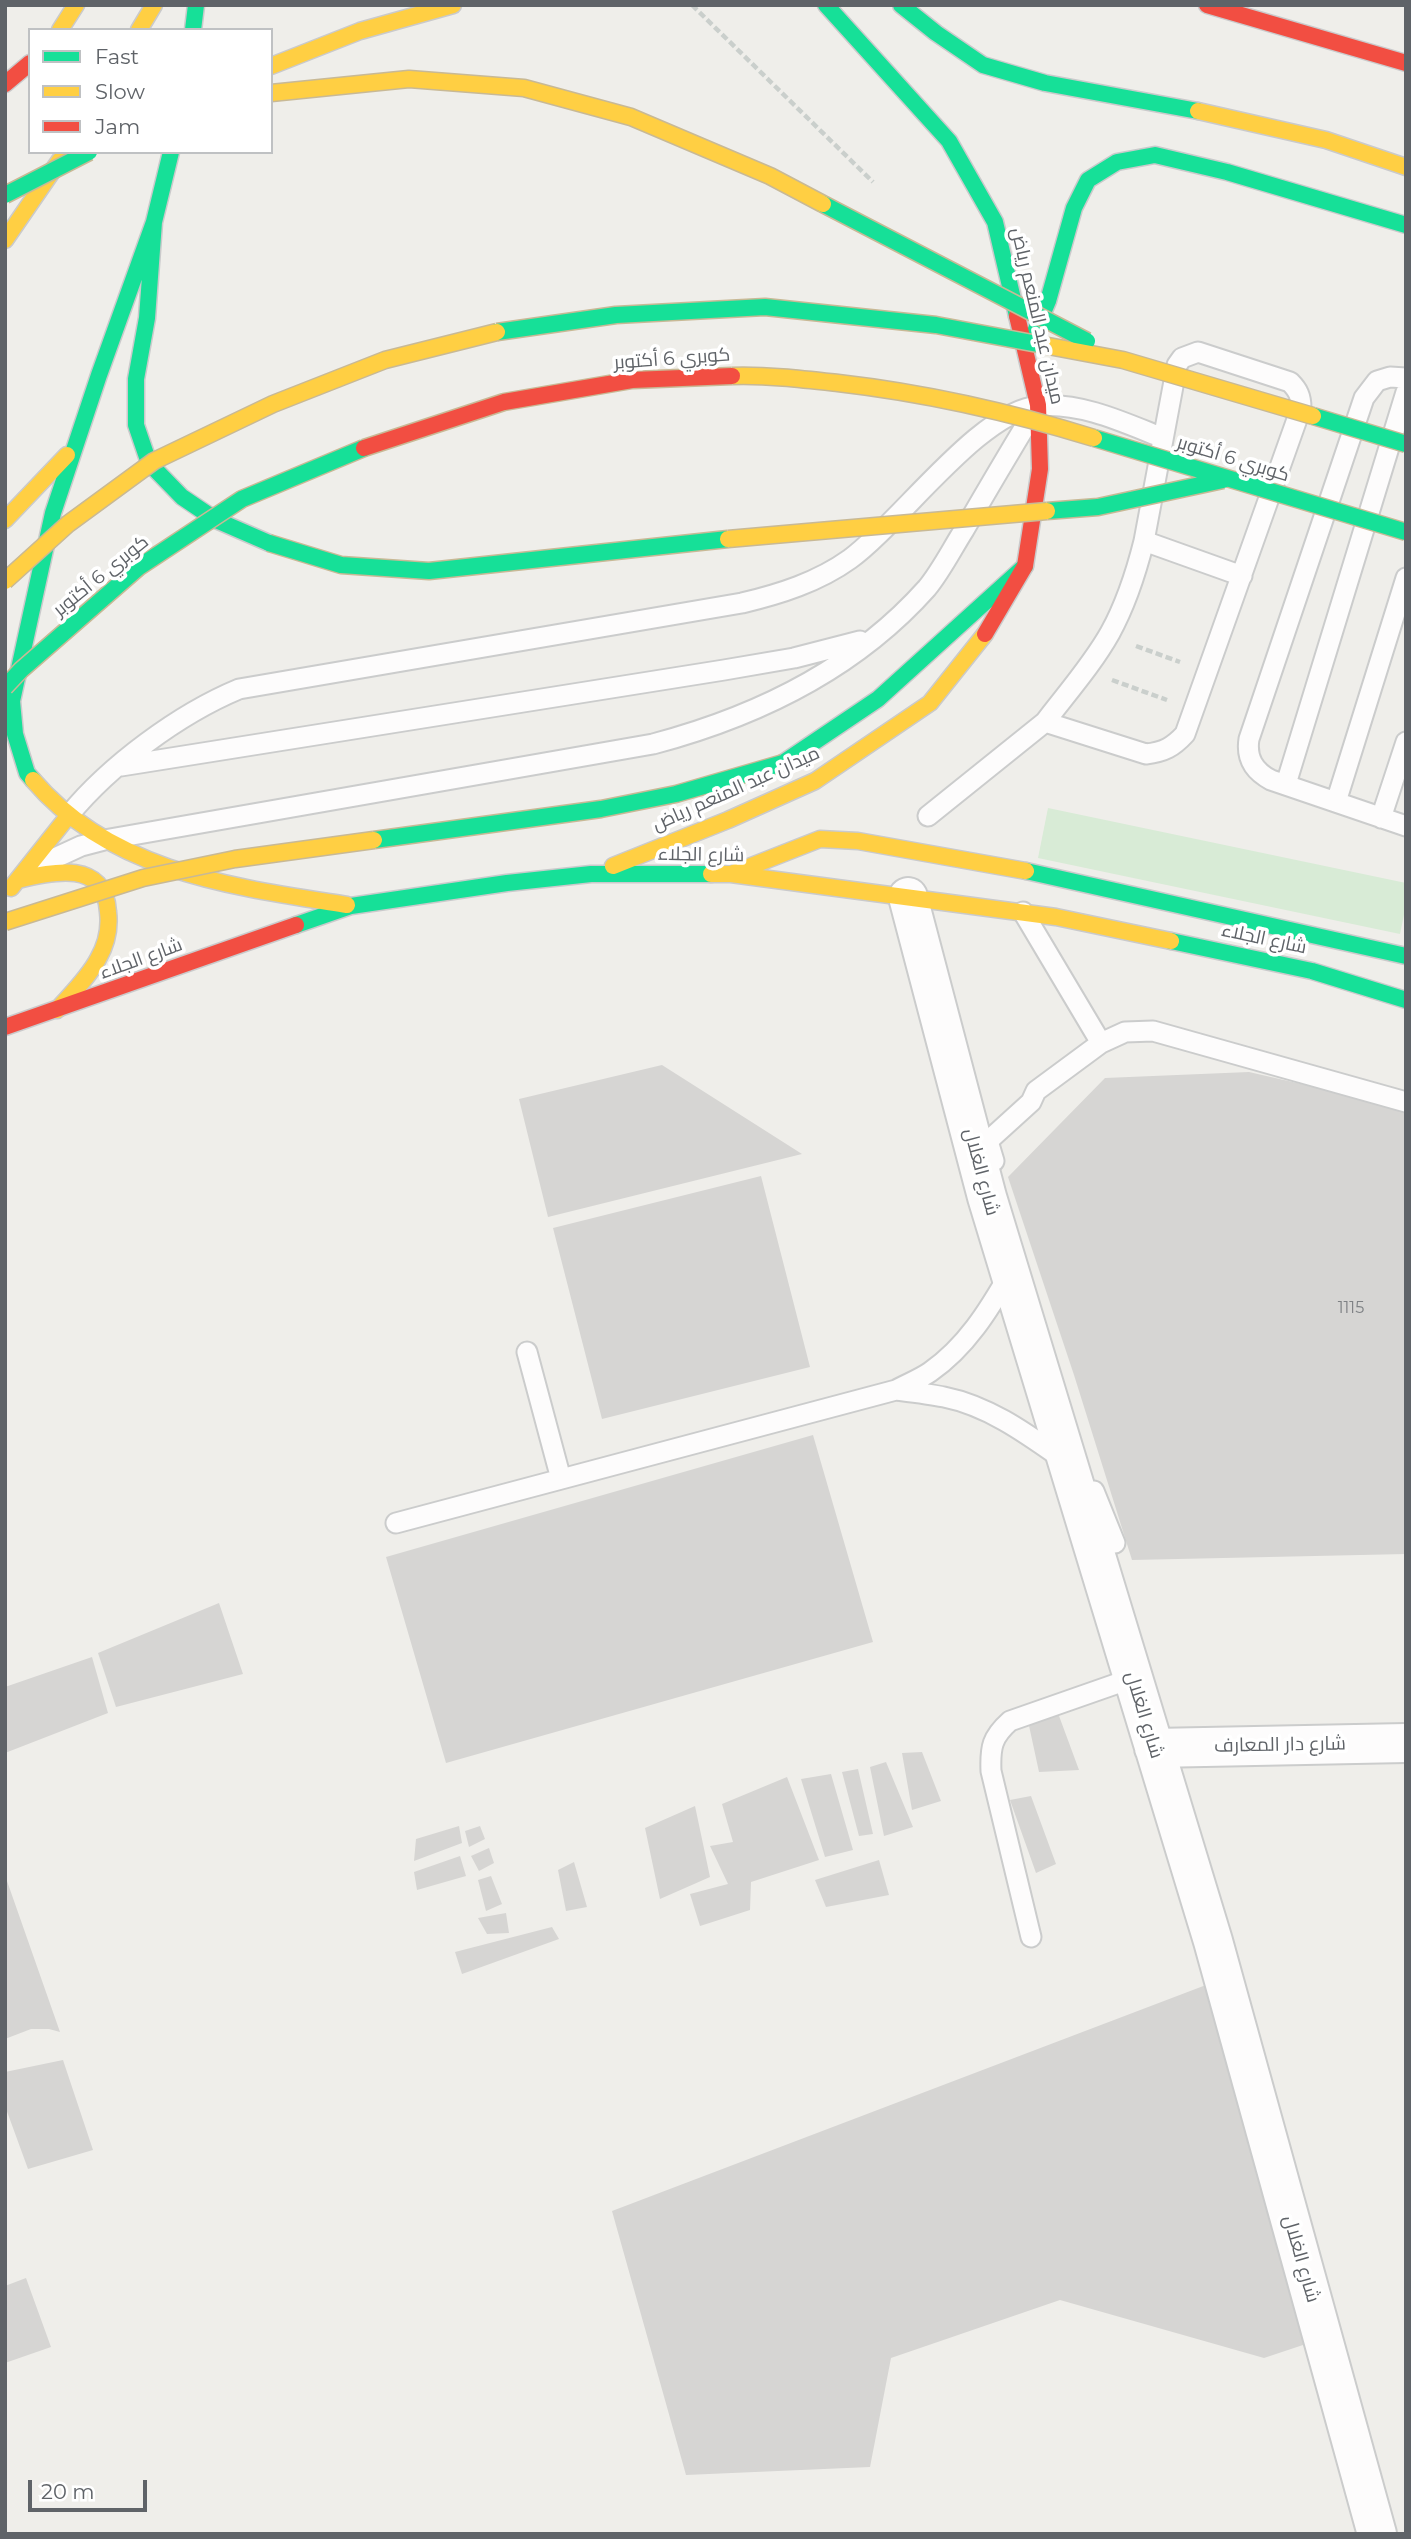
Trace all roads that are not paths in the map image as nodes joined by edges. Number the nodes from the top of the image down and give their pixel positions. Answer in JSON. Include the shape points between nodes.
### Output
{"nodes":[{"id":1,"x":76,"y":5,"type":"edge"},
{"id":2,"x":154,"y":5,"type":"edge"},
{"id":3,"x":196,"y":5,"type":"edge"},
{"id":4,"x":453,"y":5,"type":"edge"},
{"id":5,"x":826,"y":5,"type":"edge"},
{"id":6,"x":901,"y":5,"type":"edge"},
{"id":7,"x":1207,"y":5,"type":"edge"},
{"id":8,"x":61,"y":28,"type":"edge"},
{"id":9,"x":140,"y":28,"type":"edge"},
{"id":10,"x":193,"y":28,"type":"edge"},
{"id":11,"x":1406,"y":63,"type":"edge"},
{"id":12,"x":28,"y":65,"type":"edge"},
{"id":13,"x":273,"y":65,"type":"edge"},
{"id":14,"x":5,"y":84,"type":"edge"},
{"id":15,"x":273,"y":93,"type":"edge"},
{"id":16,"x":64,"y":154,"type":"edge"},
{"id":17,"x":85,"y":154,"type":"edge"},
{"id":18,"x":171,"y":154,"type":"edge"},
{"id":19,"x":1406,"y":167,"type":"edge"},
{"id":20,"x":5,"y":195,"type":"edge"},
{"id":21,"x":154,"y":222,"type":"junction"},
{"id":22,"x":1406,"y":225,"type":"edge"},
{"id":23,"x":5,"y":240,"type":"edge"},
{"id":24,"x":1027,"y":351,"type":"junction"},
{"id":25,"x":1123,"y":360,"type":"junction"},
{"id":26,"x":1406,"y":378,"type":"edge"},
{"id":27,"x":1406,"y":391,"type":"edge"},
{"id":28,"x":1038,"y":405,"type":"junction"},
{"id":29,"x":1163,"y":438,"type":"junction"},
{"id":30,"x":1406,"y":444,"type":"edge"},
{"id":31,"x":76,"y":445,"type":"junction"},
{"id":32,"x":1226,"y":480,"type":"junction"},
{"id":33,"x":5,"y":520,"type":"edge"},
{"id":34,"x":1406,"y":533,"type":"edge"},
{"id":35,"x":1144,"y":541,"type":"junction"},
{"id":36,"x":1025,"y":566,"type":"junction"},
{"id":37,"x":1242,"y":576,"type":"junction"},
{"id":38,"x":1406,"y":578,"type":"edge"},
{"id":39,"x":5,"y":581,"type":"edge"},
{"id":40,"x":875,"y":636,"type":"junction"},
{"id":41,"x":5,"y":687,"type":"edge"},
{"id":42,"x":1045,"y":722,"type":"junction"},
{"id":43,"x":1406,"y":742,"type":"edge"},
{"id":44,"x":118,"y":766,"type":"junction"},
{"id":45,"x":1286,"y":785,"type":"junction"},
{"id":46,"x":1336,"y":802,"type":"junction"},
{"id":47,"x":69,"y":815,"type":"junction"},
{"id":48,"x":928,"y":816,"type":"dead end"},
{"id":49,"x":1381,"y":818,"type":"junction"},
{"id":50,"x":1406,"y":827,"type":"edge"},
{"id":51,"x":104,"y":840,"type":"junction"},
{"id":52,"x":591,"y":874,"type":"junction"},
{"id":53,"x":730,"y":874,"type":"junction"},
{"id":54,"x":12,"y":887,"type":"edge"},
{"id":55,"x":908,"y":897,"type":"junction"},
{"id":56,"x":351,"y":906,"type":"junction"},
{"id":57,"x":1023,"y":912,"type":"junction"},
{"id":58,"x":5,"y":922,"type":"edge"},
{"id":59,"x":1406,"y":956,"type":"edge"},
{"id":60,"x":1406,"y":1000,"type":"edge"},
{"id":61,"x":57,"y":1010,"type":"junction"},
{"id":62,"x":5,"y":1027,"type":"edge"},
{"id":63,"x":1101,"y":1043,"type":"junction"},
{"id":64,"x":1406,"y":1102,"type":"edge"},
{"id":65,"x":980,"y":1142,"type":"junction"},
{"id":66,"x":1010,"y":1273,"type":"junction"},
{"id":67,"x":527,"y":1352,"type":"dead end"},
{"id":68,"x":896,"y":1390,"type":"junction"},
{"id":69,"x":1067,"y":1462,"type":"junction"},
{"id":70,"x":561,"y":1479,"type":"junction"},
{"id":71,"x":396,"y":1523,"type":"dead end"},
{"id":72,"x":1092,"y":1543,"type":"junction"},
{"id":73,"x":1133,"y":1678,"type":"junction"},
{"id":74,"x":1406,"y":1743,"type":"edge"},
{"id":75,"x":1154,"y":1748,"type":"junction"},
{"id":76,"x":1031,"y":1937,"type":"dead end"},
{"id":77,"x":1377,"y":2534,"type":"edge"}],
"edges":[{"from":1,"to":8,"type":"main road"},
{"from":2,"to":9,"type":"main road"},
{"from":3,"to":10,"type":"main road"},
{"from":4,"to":13,"type":"main road","via":[[319,45]]},
{"from":5,"to":24,"type":"main road","name":"ميدان عبد المنعم رياض","via":[[949,141],[995,222]]},
{"from":6,"to":19,"type":"main road","via":[[983,65],[1045,83],[1236,118],[1326,140]]},
{"from":7,"to":11,"type":"main road"},
{"from":12,"to":14,"type":"main road"},
{"from":15,"to":25,"type":"main road","bridge":true,"via":[[409,79],[524,88],[631,117],[770,176]]},
{"from":16,"to":23,"type":"main road"},
{"from":17,"to":20,"type":"main road","bridge":true},
{"from":18,"to":21,"type":"main road"},
{"from":21,"to":31,"type":"main road"},
{"from":21,"to":32,"type":"main road","bridge":true,"via":[[147,318],[136,379],[136,425],[149,463],[182,497],[216,520],[269,543],[341,565],[429,571],[729,538],[1098,507]]},
{"from":22,"to":24,"type":"main road","via":[[1156,155],[1117,162],[1088,180],[1074,208],[1048,301]]},
{"from":24,"to":28,"type":"main road","name":"ميدان عبد المنعم رياض"},
{"from":25,"to":30,"type":"main road","bridge":true},
{"from":25,"to":39,"type":"main road","bridge":true,"via":[[936,325],[765,307],[616,315],[496,332],[385,360],[273,404],[154,461],[68,524]]},
{"from":26,"to":45,"type":"lane","via":[[1377,380],[1364,398],[1249,739],[1255,768]]},
{"from":27,"to":45,"type":"lane"},
{"from":28,"to":29,"type":"lane","via":[[1091,412]]},
{"from":28,"to":36,"type":"main road","name":"ميدان عبد المنعم رياض","via":[[1040,469]]},
{"from":28,"to":40,"type":"lane","via":[[928,587]]},
{"from":28,"to":44,"type":"lane","via":[[990,428],[870,544],[797,587],[742,603],[239,689],[182,719]]},
{"from":29,"to":35,"type":"lane"},
{"from":29,"to":37,"type":"lane","via":[[1177,365],[1189,354],[1206,354],[1268,374],[1297,389],[1299,417]]},
{"from":31,"to":33,"type":"main road"},
{"from":31,"to":47,"type":"main road","via":[[53,513],[12,701],[15,734],[27,773]]},
{"from":32,"to":34,"type":"main road","name":"كوبري 6 أكتوبر","bridge":true},
{"from":32,"to":41,"type":"main road","name":"كوبري 6 أكتوبر","bridge":true,"via":[[1022,416],[898,390],[767,375],[632,380],[504,402],[377,442],[242,499],[139,567]]},
{"from":35,"to":37,"type":"lane"},
{"from":35,"to":42,"type":"lane","via":[[1130,589],[1109,635]]},
{"from":36,"to":52,"type":"main road","name":"ميدان عبد المنعم رياض","via":[[981,642],[930,703],[815,781]]},
{"from":36,"to":58,"type":"main road","bridge":true,"via":[[878,699],[783,763],[676,794],[601,809],[235,859],[143,878]]},
{"from":37,"to":42,"type":"lane","via":[[1185,734],[1175,745],[1146,754]]},
{"from":38,"to":46,"type":"lane"},
{"from":40,"to":44,"type":"lane","via":[[736,668]]},
{"from":40,"to":51,"type":"lane","via":[[807,684],[770,703],[653,744]]},
{"from":42,"to":48,"type":"lane"},
{"from":43,"to":49,"type":"lane"},
{"from":44,"to":47,"type":"lane"},
{"from":45,"to":46,"type":"lane"},
{"from":46,"to":49,"type":"lane"},
{"from":47,"to":51,"type":"main road"},
{"from":47,"to":54,"type":"main road"},
{"from":49,"to":50,"type":"lane"},
{"from":51,"to":54,"type":"lane","via":[[59,855]]},
{"from":51,"to":56,"type":"main road","via":[[191,875]]},
{"from":52,"to":53,"type":"main road","name":"شارع الجلاء"},
{"from":52,"to":56,"type":"main road","name":"شارع الجلاء"},
{"from":53,"to":55,"type":"main road","name":"شارع الجلاء"},
{"from":53,"to":59,"type":"main road","via":[[820,839],[858,841],[1028,871]]},
{"from":54,"to":61,"type":"main road","via":[[58,871],[75,873],[103,885],[110,904],[104,949]]},
{"from":55,"to":57,"type":"main road","name":"شارع الجلاء"},
{"from":55,"to":65,"type":"street","name":"شارع الغلال"},
{"from":56,"to":61,"type":"main road","name":"شارع الجلاء"},
{"from":57,"to":60,"type":"main road","name":"شارع الجلاء","via":[[1312,971]]},
{"from":57,"to":63,"type":"lane"},
{"from":61,"to":62,"type":"main road","name":"شارع الجلاء"},
{"from":63,"to":64,"type":"lane","via":[[1125,1032],[1153,1031]]},
{"from":63,"to":65,"type":"lane","via":[[1035,1091],[1031,1102]]},
{"from":65,"to":66,"type":"street","name":"شارع الغلال"},
{"from":65,"to":72,"type":"lane","via":[[1073,1434],[1115,1543]]},
{"from":66,"to":68,"type":"lane","via":[[989,1310],[962,1343],[930,1372]]},
{"from":66,"to":69,"type":"street","name":"شارع الغلال"},
{"from":67,"to":70,"type":"lane"},
{"from":68,"to":69,"type":"lane","via":[[946,1397],[989,1412]]},
{"from":68,"to":70,"type":"lane"},
{"from":69,"to":72,"type":"street","name":"شارع الغلال"},
{"from":70,"to":71,"type":"lane"},
{"from":72,"to":73,"type":"street","name":"شارع الغلال"},
{"from":73,"to":75,"type":"street","name":"شارع الغلال"},
{"from":73,"to":76,"type":"lane","via":[[1010,1721],[997,1733],[990,1752],[991,1771]]},
{"from":74,"to":75,"type":"street","name":"شارع دار المعارف"},
{"from":75,"to":77,"type":"street","name":"شارع الغلال","via":[[1213,1941]]}]}
